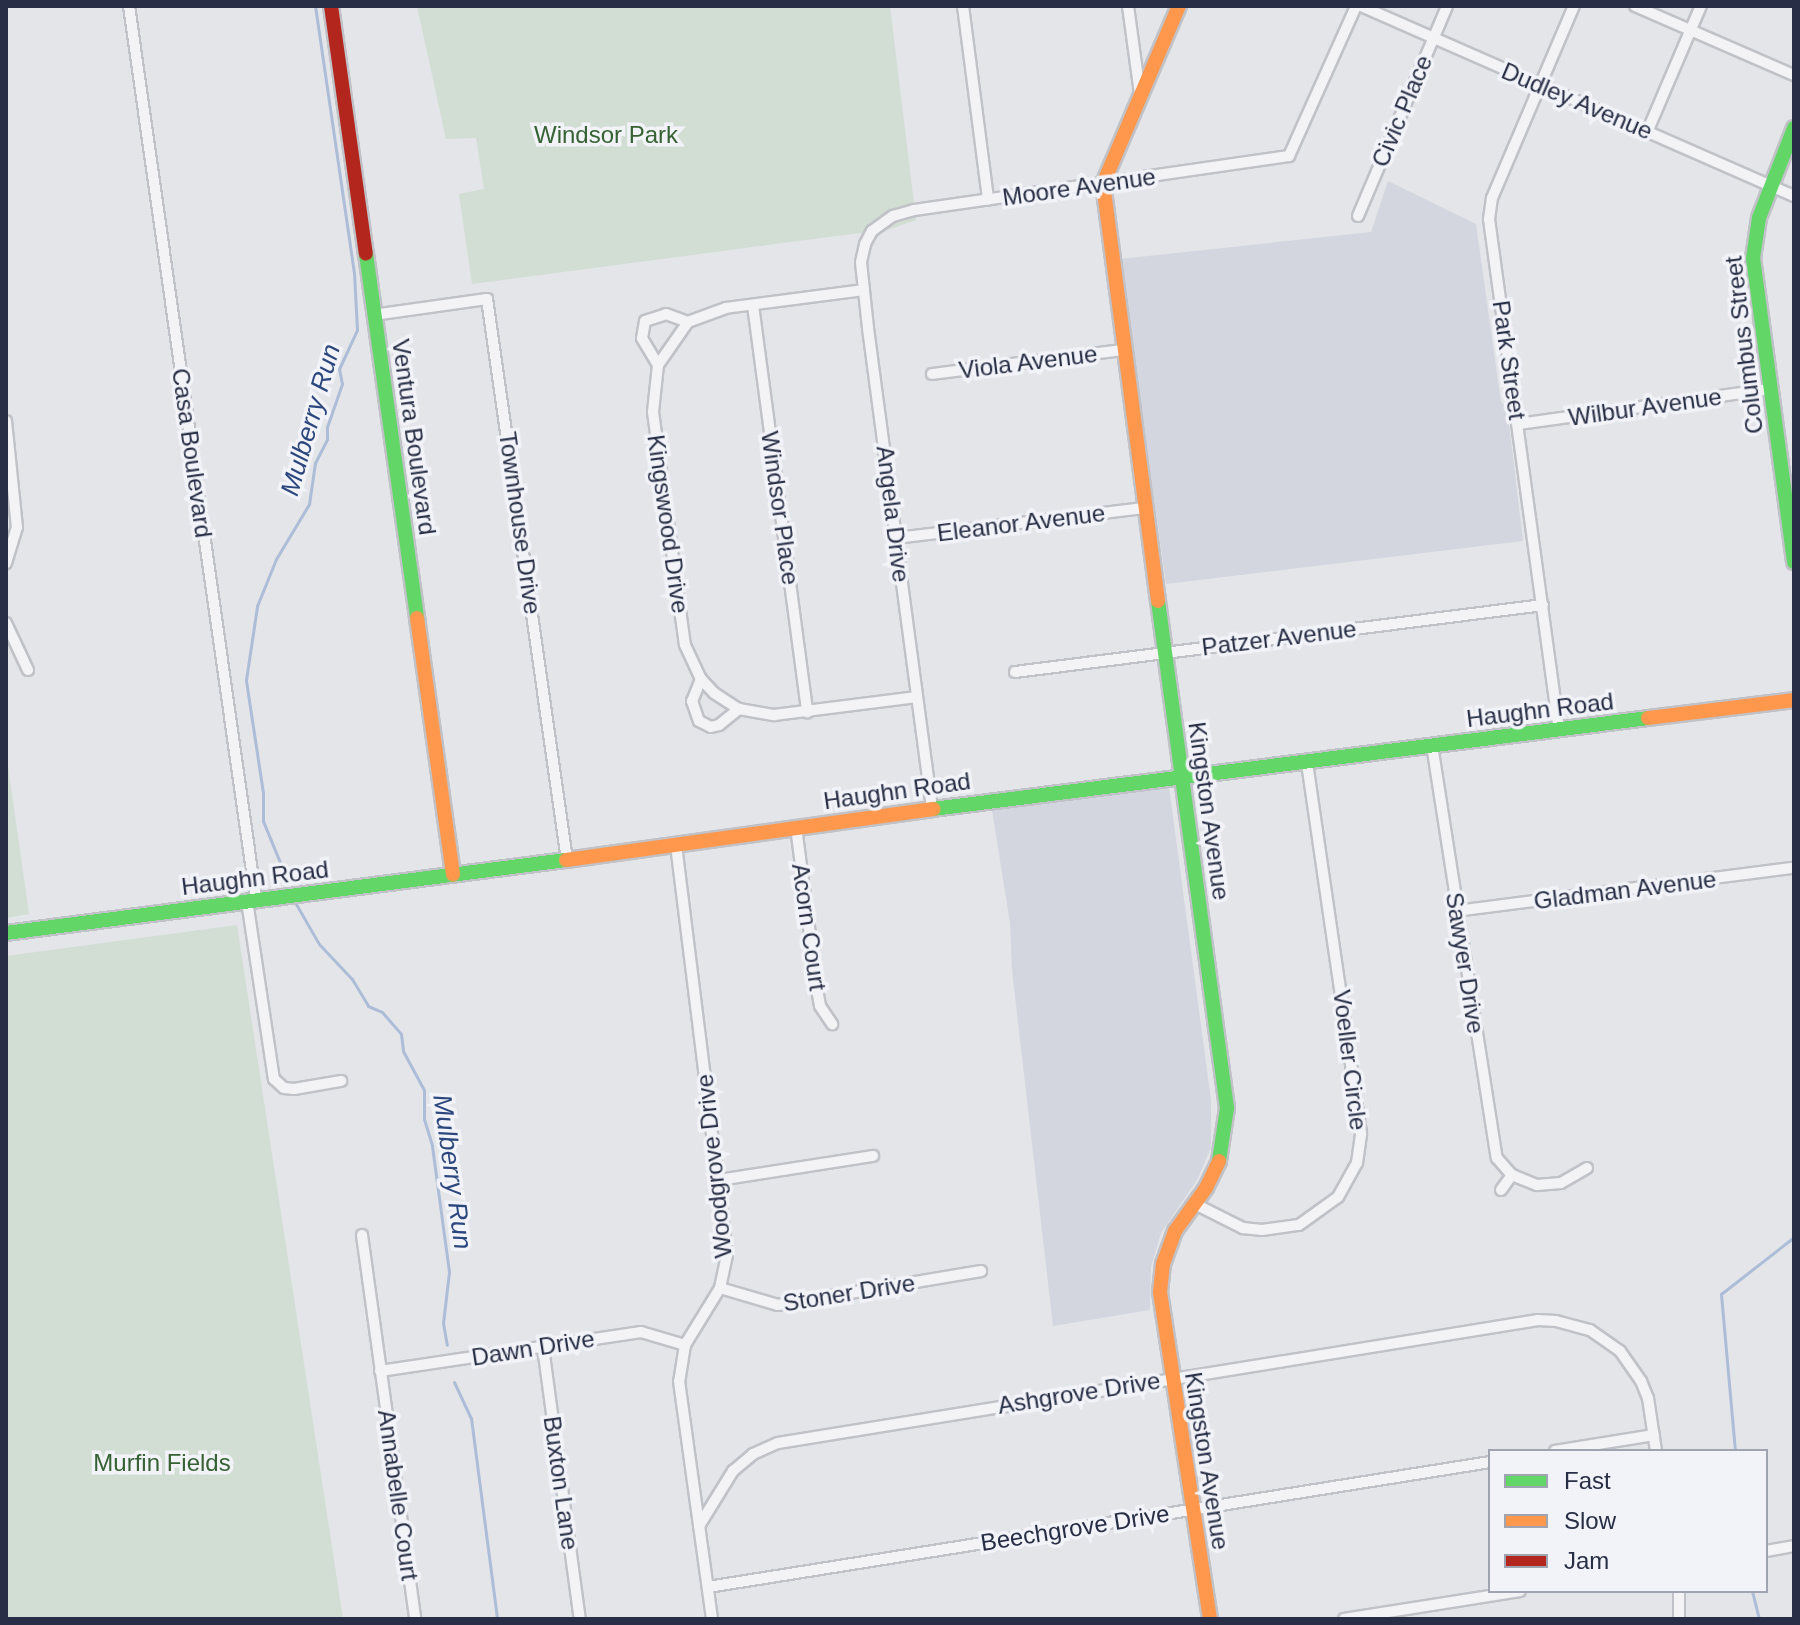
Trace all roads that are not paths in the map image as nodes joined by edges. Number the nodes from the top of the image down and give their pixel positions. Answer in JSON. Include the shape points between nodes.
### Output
{"nodes":[{"id":1,"x":129,"y":6,"type":"edge"},
{"id":2,"x":331,"y":6,"type":"edge"},
{"id":3,"x":963,"y":6,"type":"edge"},
{"id":4,"x":1128,"y":6,"type":"edge"},
{"id":5,"x":1179,"y":6,"type":"edge"},
{"id":6,"x":1358,"y":6,"type":"edge"},
{"id":7,"x":1447,"y":6,"type":"edge"},
{"id":8,"x":1574,"y":6,"type":"edge"},
{"id":9,"x":1635,"y":6,"type":"edge"},
{"id":10,"x":1701,"y":6,"type":"edge"},
{"id":11,"x":1691,"y":30,"type":"junction"},
{"id":12,"x":1433,"y":39,"type":"junction"},
{"id":13,"x":1794,"y":75,"type":"edge"},
{"id":14,"x":1539,"y":86,"type":"junction"},
{"id":15,"x":1140,"y":96,"type":"junction"},
{"id":16,"x":1794,"y":128,"type":"edge"},
{"id":17,"x":1648,"y":130,"type":"junction"},
{"id":18,"x":1103,"y":184,"type":"junction"},
{"id":19,"x":1770,"y":185,"type":"junction"},
{"id":20,"x":1794,"y":196,"type":"edge"},
{"id":21,"x":988,"y":199,"type":"junction"},
{"id":22,"x":1358,"y":216,"type":"dead end"},
{"id":23,"x":880,"y":225,"type":"joint"},
{"id":24,"x":864,"y":290,"type":"junction"},
{"id":25,"x":753,"y":305,"type":"junction"},
{"id":26,"x":373,"y":315,"type":"junction"},
{"id":27,"x":688,"y":322,"type":"junction"},
{"id":28,"x":1123,"y":350,"type":"junction"},
{"id":29,"x":658,"y":365,"type":"junction"},
{"id":30,"x":932,"y":374,"type":"dead end"},
{"id":31,"x":1771,"y":389,"type":"junction"},
{"id":32,"x":6,"y":421,"type":"edge"},
{"id":33,"x":1518,"y":424,"type":"junction"},
{"id":34,"x":8,"y":450,"type":"edge"},
{"id":35,"x":1145,"y":508,"type":"junction"},
{"id":36,"x":896,"y":538,"type":"junction"},
{"id":37,"x":1794,"y":562,"type":"edge"},
{"id":38,"x":6,"y":563,"type":"edge"},
{"id":39,"x":1543,"y":605,"type":"junction"},
{"id":40,"x":6,"y":623,"type":"edge"},
{"id":41,"x":1165,"y":653,"type":"junction"},
{"id":42,"x":28,"y":670,"type":"dead end"},
{"id":43,"x":1015,"y":672,"type":"dead end"},
{"id":44,"x":701,"y":679,"type":"junction"},
{"id":45,"x":917,"y":697,"type":"junction"},
{"id":46,"x":1794,"y":700,"type":"edge"},
{"id":47,"x":739,"y":709,"type":"junction"},
{"id":48,"x":807,"y":712,"type":"junction"},
{"id":49,"x":1559,"y":730,"type":"junction"},
{"id":50,"x":1432,"y":745,"type":"junction"},
{"id":51,"x":1307,"y":761,"type":"junction"},
{"id":52,"x":1182,"y":777,"type":"junction"},
{"id":53,"x":932,"y":808,"type":"junction"},
{"id":54,"x":796,"y":827,"type":"junction"},
{"id":55,"x":676,"y":845,"type":"junction"},
{"id":56,"x":567,"y":860,"type":"junction"},
{"id":57,"x":1794,"y":868,"type":"edge"},
{"id":58,"x":453,"y":874,"type":"junction"},
{"id":59,"x":251,"y":900,"type":"junction"},
{"id":60,"x":1456,"y":911,"type":"junction"},
{"id":61,"x":6,"y":933,"type":"edge"},
{"id":62,"x":832,"y":1024,"type":"dead end"},
{"id":63,"x":341,"y":1081,"type":"dead end"},
{"id":64,"x":873,"y":1156,"type":"dead end"},
{"id":65,"x":1587,"y":1168,"type":"dead end"},
{"id":66,"x":1512,"y":1175,"type":"junction"},
{"id":67,"x":719,"y":1180,"type":"junction"},
{"id":68,"x":1501,"y":1190,"type":"dead end"},
{"id":69,"x":1195,"y":1204,"type":"junction"},
{"id":70,"x":362,"y":1235,"type":"dead end"},
{"id":71,"x":981,"y":1271,"type":"dead end"},
{"id":72,"x":720,"y":1288,"type":"junction"},
{"id":73,"x":685,"y":1345,"type":"junction"},
{"id":74,"x":543,"y":1347,"type":"junction"},
{"id":75,"x":380,"y":1371,"type":"junction"},
{"id":76,"x":1172,"y":1378,"type":"junction"},
{"id":77,"x":1654,"y":1435,"type":"junction"},
{"id":78,"x":1567,"y":1449,"type":"edge"},
{"id":79,"x":1656,"y":1449,"type":"edge"},
{"id":80,"x":1488,"y":1462,"type":"edge"},
{"id":81,"x":1193,"y":1509,"type":"junction"},
{"id":82,"x":699,"y":1526,"type":"junction"},
{"id":83,"x":1794,"y":1546,"type":"edge"},
{"id":84,"x":1768,"y":1551,"type":"edge"},
{"id":85,"x":708,"y":1587,"type":"junction"},
{"id":86,"x":1507,"y":1593,"type":"edge"},
{"id":87,"x":1679,"y":1593,"type":"edge"},
{"id":88,"x":415,"y":1619,"type":"edge"},
{"id":89,"x":580,"y":1619,"type":"edge"},
{"id":90,"x":712,"y":1619,"type":"edge"},
{"id":91,"x":1210,"y":1619,"type":"edge"},
{"id":92,"x":1344,"y":1619,"type":"edge"},
{"id":93,"x":1679,"y":1619,"type":"edge"}],
"edges":[{"from":1,"to":59,"type":"street","name":"Casa Boulevard"},
{"from":2,"to":26,"type":"street","name":"Ventura Boulevard"},
{"from":3,"to":21,"type":"street"},
{"from":4,"to":15,"type":"street"},
{"from":5,"to":15,"type":"street","name":"Kingston Avenue"},
{"from":6,"to":12,"type":"street","name":"Dudley Avenue"},
{"from":6,"to":18,"type":"street","name":"Moore Avenue","via":[[1294,149],[1281,159]]},
{"from":7,"to":12,"type":"street","name":"Civic Place"},
{"from":8,"to":14,"type":"street","name":"Park Street"},
{"from":9,"to":11,"type":"street"},
{"from":10,"to":11,"type":"street"},
{"from":11,"to":13,"type":"street"},
{"from":11,"to":17,"type":"street"},
{"from":12,"to":14,"type":"street","name":"Dudley Avenue"},
{"from":12,"to":22,"type":"street","name":"Civic Place"},
{"from":14,"to":17,"type":"street","name":"Dudley Avenue"},
{"from":14,"to":33,"type":"street","name":"Park Street","via":[[1490,208]]},
{"from":15,"to":18,"type":"street","name":"Kingston Avenue"},
{"from":16,"to":19,"type":"street","name":"Columbus Street"},
{"from":17,"to":19,"type":"street","name":"Dudley Avenue"},
{"from":18,"to":21,"type":"street","name":"Moore Avenue"},
{"from":18,"to":28,"type":"street","name":"Kingston Avenue"},
{"from":19,"to":20,"type":"street","name":"Dudley Avenue"},
{"from":19,"to":31,"type":"street","name":"Columbus Street","via":[[1753,258]]},
{"from":21,"to":23,"type":"street","name":"Moore Avenue","via":[[914,210]]},
{"from":23,"to":24,"type":"street","name":"Angela Drive","via":[[862,252]]},
{"from":24,"to":25,"type":"street","name":"Kingswood Drive"},
{"from":24,"to":36,"type":"street","name":"Angela Drive"},
{"from":25,"to":27,"type":"street","name":"Kingswood Drive"},
{"from":25,"to":48,"type":"street","name":"Windsor Place"},
{"from":26,"to":56,"type":"street","name":"Townhouse Drive","via":[[487,299]]},
{"from":26,"to":58,"type":"street","name":"Ventura Boulevard"},
{"from":27,"to":29,"type":"street","name":"Kingswood Drive"},
{"from":27,"to":29,"type":"street","name":"Kingswood Drive","via":[[658,314],[643,325],[644,344]]},
{"from":28,"to":30,"type":"street","name":"Viola Avenue"},
{"from":28,"to":35,"type":"street","name":"Kingston Avenue"},
{"from":29,"to":44,"type":"street","name":"Kingswood Drive","via":[[653,412],[682,627]]},
{"from":31,"to":33,"type":"street","name":"Wilbur Avenue"},
{"from":31,"to":37,"type":"street","name":"Columbus Street"},
{"from":32,"to":34,"type":"street"},
{"from":33,"to":39,"type":"street","name":"Park Street"},
{"from":34,"to":38,"type":"street","via":[[17,527]]},
{"from":35,"to":36,"type":"street","name":"Eleanor Avenue"},
{"from":35,"to":41,"type":"street","name":"Kingston Avenue"},
{"from":36,"to":45,"type":"street","name":"Angela Drive"},
{"from":39,"to":41,"type":"street","name":"Patzer Avenue"},
{"from":39,"to":49,"type":"street","name":"Park Street"},
{"from":40,"to":42,"type":"street"},
{"from":41,"to":43,"type":"street","name":"Patzer Avenue"},
{"from":41,"to":52,"type":"street","name":"Kingston Avenue"},
{"from":44,"to":47,"type":"street","name":"Kingswood Drive"},
{"from":44,"to":47,"type":"street","name":"Kingswood Drive","via":[[692,701],[699,721],[719,725]]},
{"from":45,"to":48,"type":"street","name":"Kingswood Drive"},
{"from":45,"to":53,"type":"street","name":"Angela Drive"},
{"from":46,"to":49,"type":"street","name":"Haughn Road"},
{"from":47,"to":48,"type":"street","name":"Kingswood Drive","via":[[762,715]]},
{"from":49,"to":50,"type":"street","name":"Haughn Road"},
{"from":50,"to":51,"type":"street","name":"Haughn Road"},
{"from":50,"to":60,"type":"street","name":"Sawyer Drive"},
{"from":51,"to":52,"type":"street","name":"Haughn Road"},
{"from":51,"to":69,"type":"street","name":"Voeller Circle","via":[[1361,1133],[1357,1163],[1338,1197],[1299,1225],[1243,1228]]},
{"from":52,"to":53,"type":"street","name":"Haughn Road"},
{"from":52,"to":69,"type":"street","name":"Kingston Avenue","via":[[1227,1108],[1222,1155]]},
{"from":53,"to":54,"type":"street","name":"Haughn Road"},
{"from":54,"to":55,"type":"street","name":"Haughn Road"},
{"from":54,"to":62,"type":"street","name":"Acorn Court","via":[[820,1006]]},
{"from":55,"to":56,"type":"street","name":"Haughn Road"},
{"from":55,"to":67,"type":"street","name":"Woodgrove Drive"},
{"from":56,"to":58,"type":"street","name":"Haughn Road"},
{"from":57,"to":60,"type":"street","name":"Gladman Avenue"},
{"from":58,"to":59,"type":"street","name":"Haughn Road"},
{"from":59,"to":61,"type":"street","name":"Haughn Road"},
{"from":59,"to":63,"type":"street","name":"Casa Boulevard","via":[[274,1079],[294,1089]]},
{"from":60,"to":66,"type":"street","name":"Sawyer Drive","via":[[1495,1150]]},
{"from":64,"to":67,"type":"street"},
{"from":65,"to":66,"type":"street","via":[[1550,1185],[1530,1184]]},
{"from":66,"to":68,"type":"street"},
{"from":67,"to":72,"type":"street","name":"Woodgrove Drive","via":[[727,1255]]},
{"from":69,"to":76,"type":"street","name":"Kingston Avenue","via":[[1175,1231],[1161,1276]]},
{"from":70,"to":75,"type":"street","name":"Annabelle Court"},
{"from":71,"to":72,"type":"street","name":"Stoner Drive","via":[[778,1305]]},
{"from":72,"to":73,"type":"street","name":"Woodgrove Drive"},
{"from":73,"to":74,"type":"street","name":"Dawn Drive","via":[[641,1332]]},
{"from":73,"to":82,"type":"street","name":"Woodgrove Drive","via":[[679,1392]]},
{"from":74,"to":75,"type":"street","name":"Dawn Drive"},
{"from":74,"to":89,"type":"street","name":"Buxton Lane"},
{"from":75,"to":88,"type":"street","name":"Annabelle Court"},
{"from":76,"to":77,"type":"street","name":"Ashgrove Drive","via":[[1505,1324],[1556,1321],[1590,1330],[1620,1351],[1641,1381]]},
{"from":76,"to":81,"type":"street","name":"Kingston Avenue"},
{"from":76,"to":82,"type":"street","name":"Ashgrove Drive","via":[[778,1443],[733,1471]]},
{"from":77,"to":78,"type":"street"},
{"from":77,"to":79,"type":"street","name":"Ashgrove Drive"},
{"from":80,"to":81,"type":"street","name":"Beechgrove Drive"},
{"from":81,"to":85,"type":"street","name":"Beechgrove Drive"},
{"from":81,"to":91,"type":"street","name":"Kingston Avenue"},
{"from":82,"to":85,"type":"street","name":"Woodgrove Drive"},
{"from":83,"to":84,"type":"street"},
{"from":85,"to":90,"type":"street","name":"Woodgrove Drive"},
{"from":86,"to":92,"type":"street"},
{"from":87,"to":93,"type":"street"}]}
